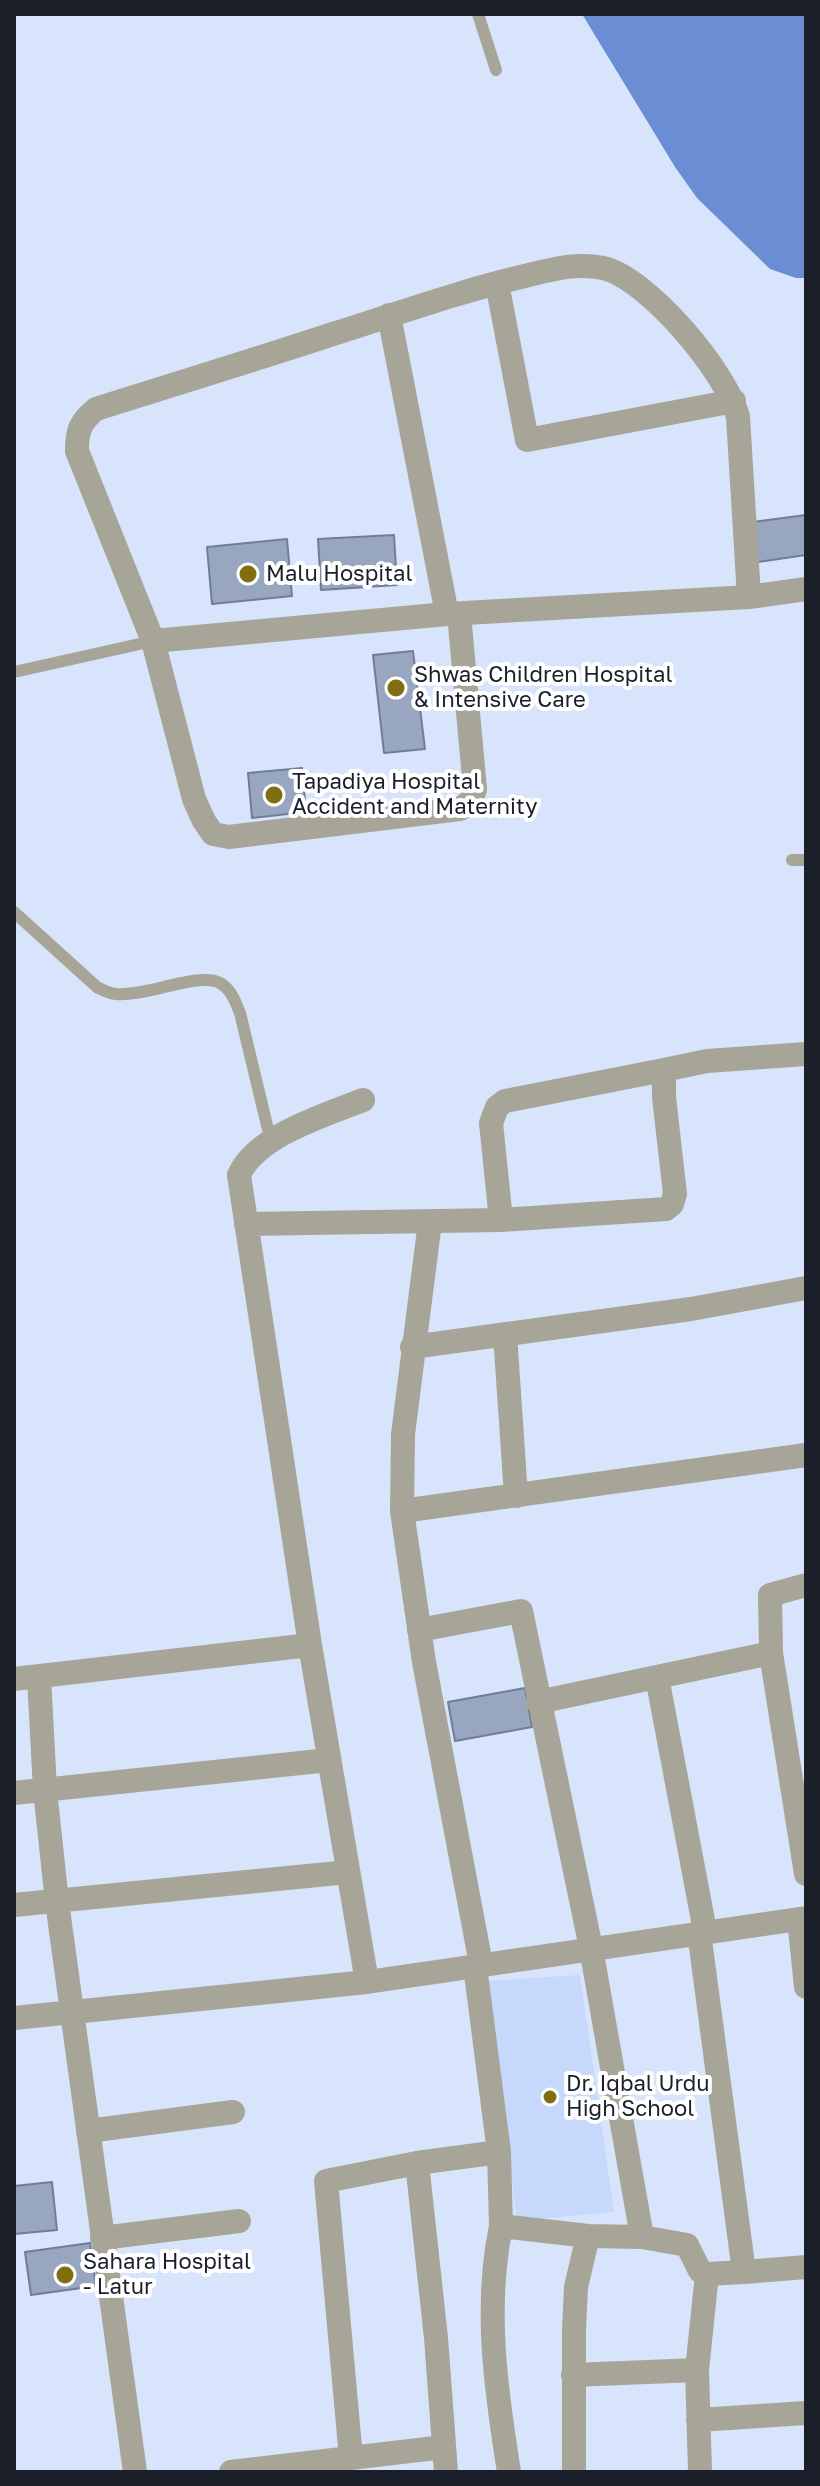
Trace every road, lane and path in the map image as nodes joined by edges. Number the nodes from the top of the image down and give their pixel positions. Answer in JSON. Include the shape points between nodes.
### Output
{"nodes":[{"id":1,"x":478,"y":14,"type":"edge"},
{"id":2,"x":496,"y":70,"type":"dead end"},
{"id":3,"x":497,"y":283,"type":"junction"},
{"id":4,"x":389,"y":315,"type":"junction"},
{"id":5,"x":734,"y":401,"type":"junction"},
{"id":6,"x":806,"y":589,"type":"edge"},
{"id":7,"x":749,"y":597,"type":"junction"},
{"id":8,"x":453,"y":614,"type":"junction"},
{"id":9,"x":153,"y":641,"type":"junction"},
{"id":10,"x":14,"y":672,"type":"edge"},
{"id":11,"x":792,"y":860,"type":"dead end"},
{"id":12,"x":806,"y":860,"type":"edge"},
{"id":13,"x":14,"y":912,"type":"edge"},
{"id":14,"x":806,"y":1054,"type":"edge"},
{"id":15,"x":664,"y":1070,"type":"junction"},
{"id":16,"x":363,"y":1100,"type":"dead end"},
{"id":17,"x":271,"y":1142,"type":"junction"},
{"id":18,"x":501,"y":1220,"type":"junction"},
{"id":19,"x":430,"y":1222,"type":"junction"},
{"id":20,"x":246,"y":1224,"type":"junction"},
{"id":21,"x":806,"y":1288,"type":"edge"},
{"id":22,"x":505,"y":1334,"type":"junction"},
{"id":23,"x":412,"y":1347,"type":"junction"},
{"id":24,"x":806,"y":1455,"type":"edge"},
{"id":25,"x":516,"y":1496,"type":"junction"},
{"id":26,"x":402,"y":1511,"type":"junction"},
{"id":27,"x":806,"y":1585,"type":"edge"},
{"id":28,"x":419,"y":1630,"type":"junction"},
{"id":29,"x":310,"y":1645,"type":"junction"},
{"id":30,"x":771,"y":1653,"type":"junction"},
{"id":31,"x":39,"y":1677,"type":"junction"},
{"id":32,"x":657,"y":1677,"type":"junction"},
{"id":33,"x":14,"y":1679,"type":"edge"},
{"id":34,"x":538,"y":1702,"type":"junction"},
{"id":35,"x":329,"y":1760,"type":"junction"},
{"id":36,"x":45,"y":1790,"type":"junction"},
{"id":37,"x":14,"y":1793,"type":"edge"},
{"id":38,"x":348,"y":1872,"type":"junction"},
{"id":39,"x":806,"y":1874,"type":"edge"},
{"id":40,"x":57,"y":1902,"type":"junction"},
{"id":41,"x":14,"y":1905,"type":"edge"},
{"id":42,"x":803,"y":1918,"type":"edge"},
{"id":43,"x":702,"y":1932,"type":"junction"},
{"id":44,"x":591,"y":1948,"type":"junction"},
{"id":45,"x":478,"y":1965,"type":"junction"},
{"id":46,"x":367,"y":1982,"type":"junction"},
{"id":47,"x":806,"y":1987,"type":"edge"},
{"id":48,"x":72,"y":2012,"type":"junction"},
{"id":49,"x":14,"y":2018,"type":"edge"},
{"id":50,"x":233,"y":2112,"type":"dead end"},
{"id":51,"x":88,"y":2131,"type":"junction"},
{"id":52,"x":499,"y":2152,"type":"junction"},
{"id":53,"x":417,"y":2163,"type":"junction"},
{"id":54,"x":239,"y":2221,"type":"dead end"},
{"id":55,"x":501,"y":2226,"type":"junction"},
{"id":56,"x":588,"y":2236,"type":"junction"},
{"id":57,"x":642,"y":2237,"type":"junction"},
{"id":58,"x":102,"y":2238,"type":"junction"},
{"id":59,"x":806,"y":2267,"type":"edge"},
{"id":60,"x":744,"y":2272,"type":"junction"},
{"id":61,"x":707,"y":2274,"type":"junction"},
{"id":62,"x":697,"y":2370,"type":"junction"},
{"id":63,"x":573,"y":2375,"type":"junction"},
{"id":64,"x":806,"y":2413,"type":"edge"},
{"id":65,"x":698,"y":2420,"type":"junction"},
{"id":66,"x":444,"y":2447,"type":"junction"},
{"id":67,"x":351,"y":2458,"type":"junction"},
{"id":68,"x":135,"y":2472,"type":"edge"},
{"id":69,"x":231,"y":2472,"type":"edge"},
{"id":70,"x":446,"y":2472,"type":"edge"},
{"id":71,"x":509,"y":2472,"type":"edge"},
{"id":72,"x":574,"y":2472,"type":"edge"},
{"id":73,"x":700,"y":2472,"type":"edge"}],
"edges":[{"from":1,"to":2,"type":"lane"},
{"from":3,"to":4,"type":"street"},
{"from":3,"to":5,"type":"street","via":[[579,265],[606,268],[640,288],[691,337]]},
{"from":3,"to":5,"type":"street","via":[[527,440]]},
{"from":4,"to":8,"type":"street"},
{"from":4,"to":9,"type":"street","via":[[96,409],[83,419],[77,451]]},
{"from":5,"to":7,"type":"street"},
{"from":6,"to":7,"type":"street"},
{"from":7,"to":8,"type":"street"},
{"from":8,"to":9,"type":"street"},
{"from":8,"to":9,"type":"street","via":[[475,789],[471,801],[460,809],[229,837],[213,834],[194,799]]},
{"from":9,"to":10,"type":"lane"},
{"from":11,"to":12,"type":"lane"},
{"from":13,"to":17,"type":"lane","via":[[98,988],[116,994],[199,981],[218,982],[232,993]]},
{"from":14,"to":15,"type":"street","via":[[707,1061]]},
{"from":15,"to":18,"type":"street","via":[[505,1101],[497,1107],[491,1123]]},
{"from":15,"to":18,"type":"street","via":[[672,1204],[657,1211]]},
{"from":16,"to":17,"type":"street"},
{"from":17,"to":20,"type":"street","via":[[253,1154],[239,1175]]},
{"from":18,"to":19,"type":"street"},
{"from":19,"to":20,"type":"street"},
{"from":19,"to":23,"type":"street"},
{"from":20,"to":29,"type":"street"},
{"from":21,"to":22,"type":"street"},
{"from":22,"to":23,"type":"street"},
{"from":22,"to":25,"type":"street"},
{"from":23,"to":26,"type":"street"},
{"from":24,"to":25,"type":"street"},
{"from":25,"to":26,"type":"street"},
{"from":26,"to":28,"type":"street"},
{"from":27,"to":30,"type":"street","via":[[770,1595]]},
{"from":28,"to":34,"type":"street","via":[[521,1611]]},
{"from":28,"to":45,"type":"street"},
{"from":29,"to":31,"type":"street"},
{"from":29,"to":35,"type":"street"},
{"from":30,"to":32,"type":"street"},
{"from":30,"to":39,"type":"street"},
{"from":31,"to":33,"type":"street"},
{"from":31,"to":36,"type":"street"},
{"from":32,"to":34,"type":"street"},
{"from":32,"to":43,"type":"street"},
{"from":34,"to":44,"type":"street"},
{"from":35,"to":36,"type":"street"},
{"from":35,"to":38,"type":"street"},
{"from":36,"to":37,"type":"street"},
{"from":36,"to":40,"type":"street"},
{"from":38,"to":40,"type":"street"},
{"from":38,"to":46,"type":"street"},
{"from":40,"to":41,"type":"street"},
{"from":40,"to":48,"type":"street"},
{"from":42,"to":43,"type":"street"},
{"from":42,"to":47,"type":"street"},
{"from":43,"to":44,"type":"street"},
{"from":43,"to":60,"type":"street"},
{"from":44,"to":45,"type":"street"},
{"from":44,"to":57,"type":"street"},
{"from":45,"to":46,"type":"street"},
{"from":45,"to":52,"type":"street"},
{"from":46,"to":48,"type":"street"},
{"from":48,"to":49,"type":"street"},
{"from":48,"to":51,"type":"street"},
{"from":50,"to":51,"type":"street"},
{"from":51,"to":58,"type":"street"},
{"from":52,"to":53,"type":"street"},
{"from":52,"to":55,"type":"street"},
{"from":53,"to":66,"type":"street"},
{"from":53,"to":67,"type":"street","via":[[326,2181]]},
{"from":54,"to":58,"type":"street"},
{"from":55,"to":56,"type":"street"},
{"from":55,"to":71,"type":"street","via":[[491,2305]]},
{"from":56,"to":57,"type":"street"},
{"from":56,"to":63,"type":"street","via":[[576,2287]]},
{"from":57,"to":61,"type":"street","via":[[687,2245],[696,2266]]},
{"from":58,"to":68,"type":"street"},
{"from":59,"to":60,"type":"street"},
{"from":60,"to":61,"type":"street"},
{"from":61,"to":62,"type":"street"},
{"from":62,"to":63,"type":"street"},
{"from":62,"to":65,"type":"street"},
{"from":63,"to":72,"type":"street"},
{"from":64,"to":65,"type":"street"},
{"from":65,"to":73,"type":"street"},
{"from":66,"to":67,"type":"street"},
{"from":66,"to":70,"type":"street"},
{"from":67,"to":69,"type":"street"}]}
